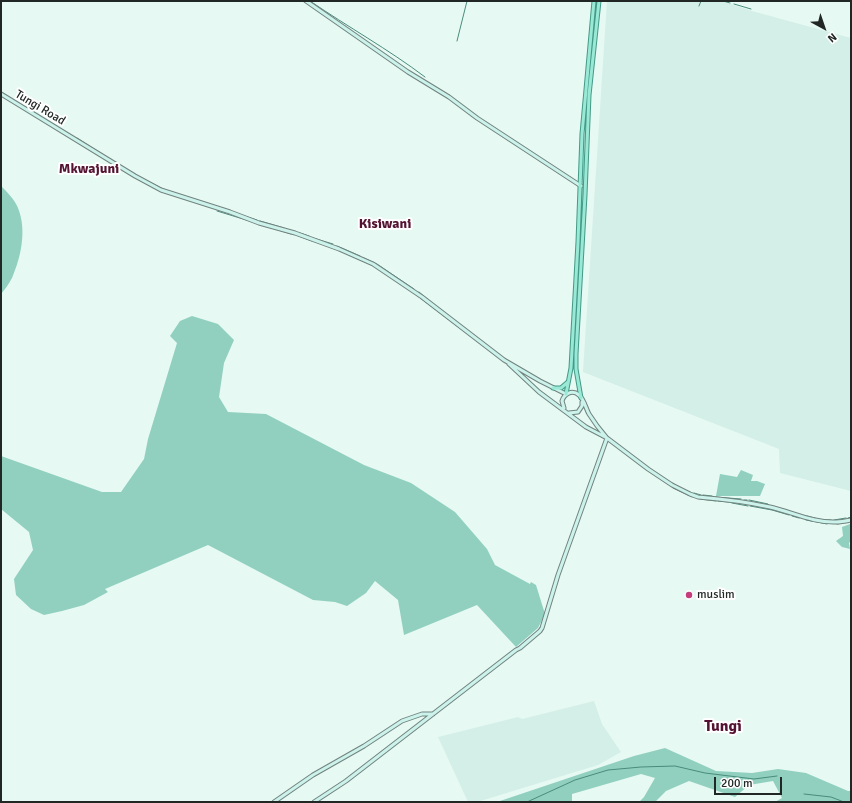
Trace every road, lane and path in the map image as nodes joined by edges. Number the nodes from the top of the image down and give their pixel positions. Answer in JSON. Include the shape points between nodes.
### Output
{"nodes":[{"id":1,"x":306,"y":1,"type":"edge"},
{"id":2,"x":594,"y":1,"type":"edge"},
{"id":3,"x":599,"y":1,"type":"edge"},
{"id":4,"x":1,"y":94,"type":"edge"},
{"id":5,"x":581,"y":186,"type":"junction"},
{"id":6,"x":504,"y":360,"type":"junction"},
{"id":7,"x":570,"y":376,"type":"junction"},
{"id":8,"x":553,"y":388,"type":"junction"},
{"id":9,"x":566,"y":394,"type":"junction"},
{"id":10,"x":582,"y":399,"type":"junction"},
{"id":11,"x":566,"y":411,"type":"junction"},
{"id":12,"x":607,"y":438,"type":"junction"},
{"id":13,"x":851,"y":520,"type":"edge"},
{"id":14,"x":434,"y":714,"type":"junction"},
{"id":15,"x":274,"y":802,"type":"edge"},
{"id":16,"x":314,"y":802,"type":"edge"}],
"edges":[{"from":1,"to":5,"type":"main road"},
{"from":2,"to":5,"type":"main road","via":[[582,134]]},
{"from":3,"to":10,"type":"main road","via":[[589,95],[576,354]]},
{"from":4,"to":6,"type":"main road","name":"Tungi Road","via":[[161,190],[340,249],[373,264],[422,297]]},
{"from":5,"to":7,"type":"main road"},
{"from":6,"to":8,"type":"main road"},
{"from":6,"to":11,"type":"main road","via":[[539,392]]},
{"from":7,"to":8,"type":"main road","via":[[564,387]]},
{"from":7,"to":9,"type":"main road"},
{"from":8,"to":9,"type":"main road"},
{"from":9,"to":10,"type":"main road","via":[[574,392]]},
{"from":9,"to":11,"type":"main road","via":[[562,401]]},
{"from":10,"to":11,"type":"main road","via":[[582,406],[578,412]]},
{"from":10,"to":12,"type":"main road","via":[[591,417]]},
{"from":11,"to":12,"type":"main road","via":[[587,428]]},
{"from":12,"to":13,"type":"main road","via":[[654,473],[690,494],[750,503],[830,522]]},
{"from":12,"to":14,"type":"main road","via":[[558,575],[542,628]]},
{"from":14,"to":15,"type":"main road","via":[[422,714],[402,721]]},
{"from":14,"to":16,"type":"main road","via":[[342,784]]}]}
